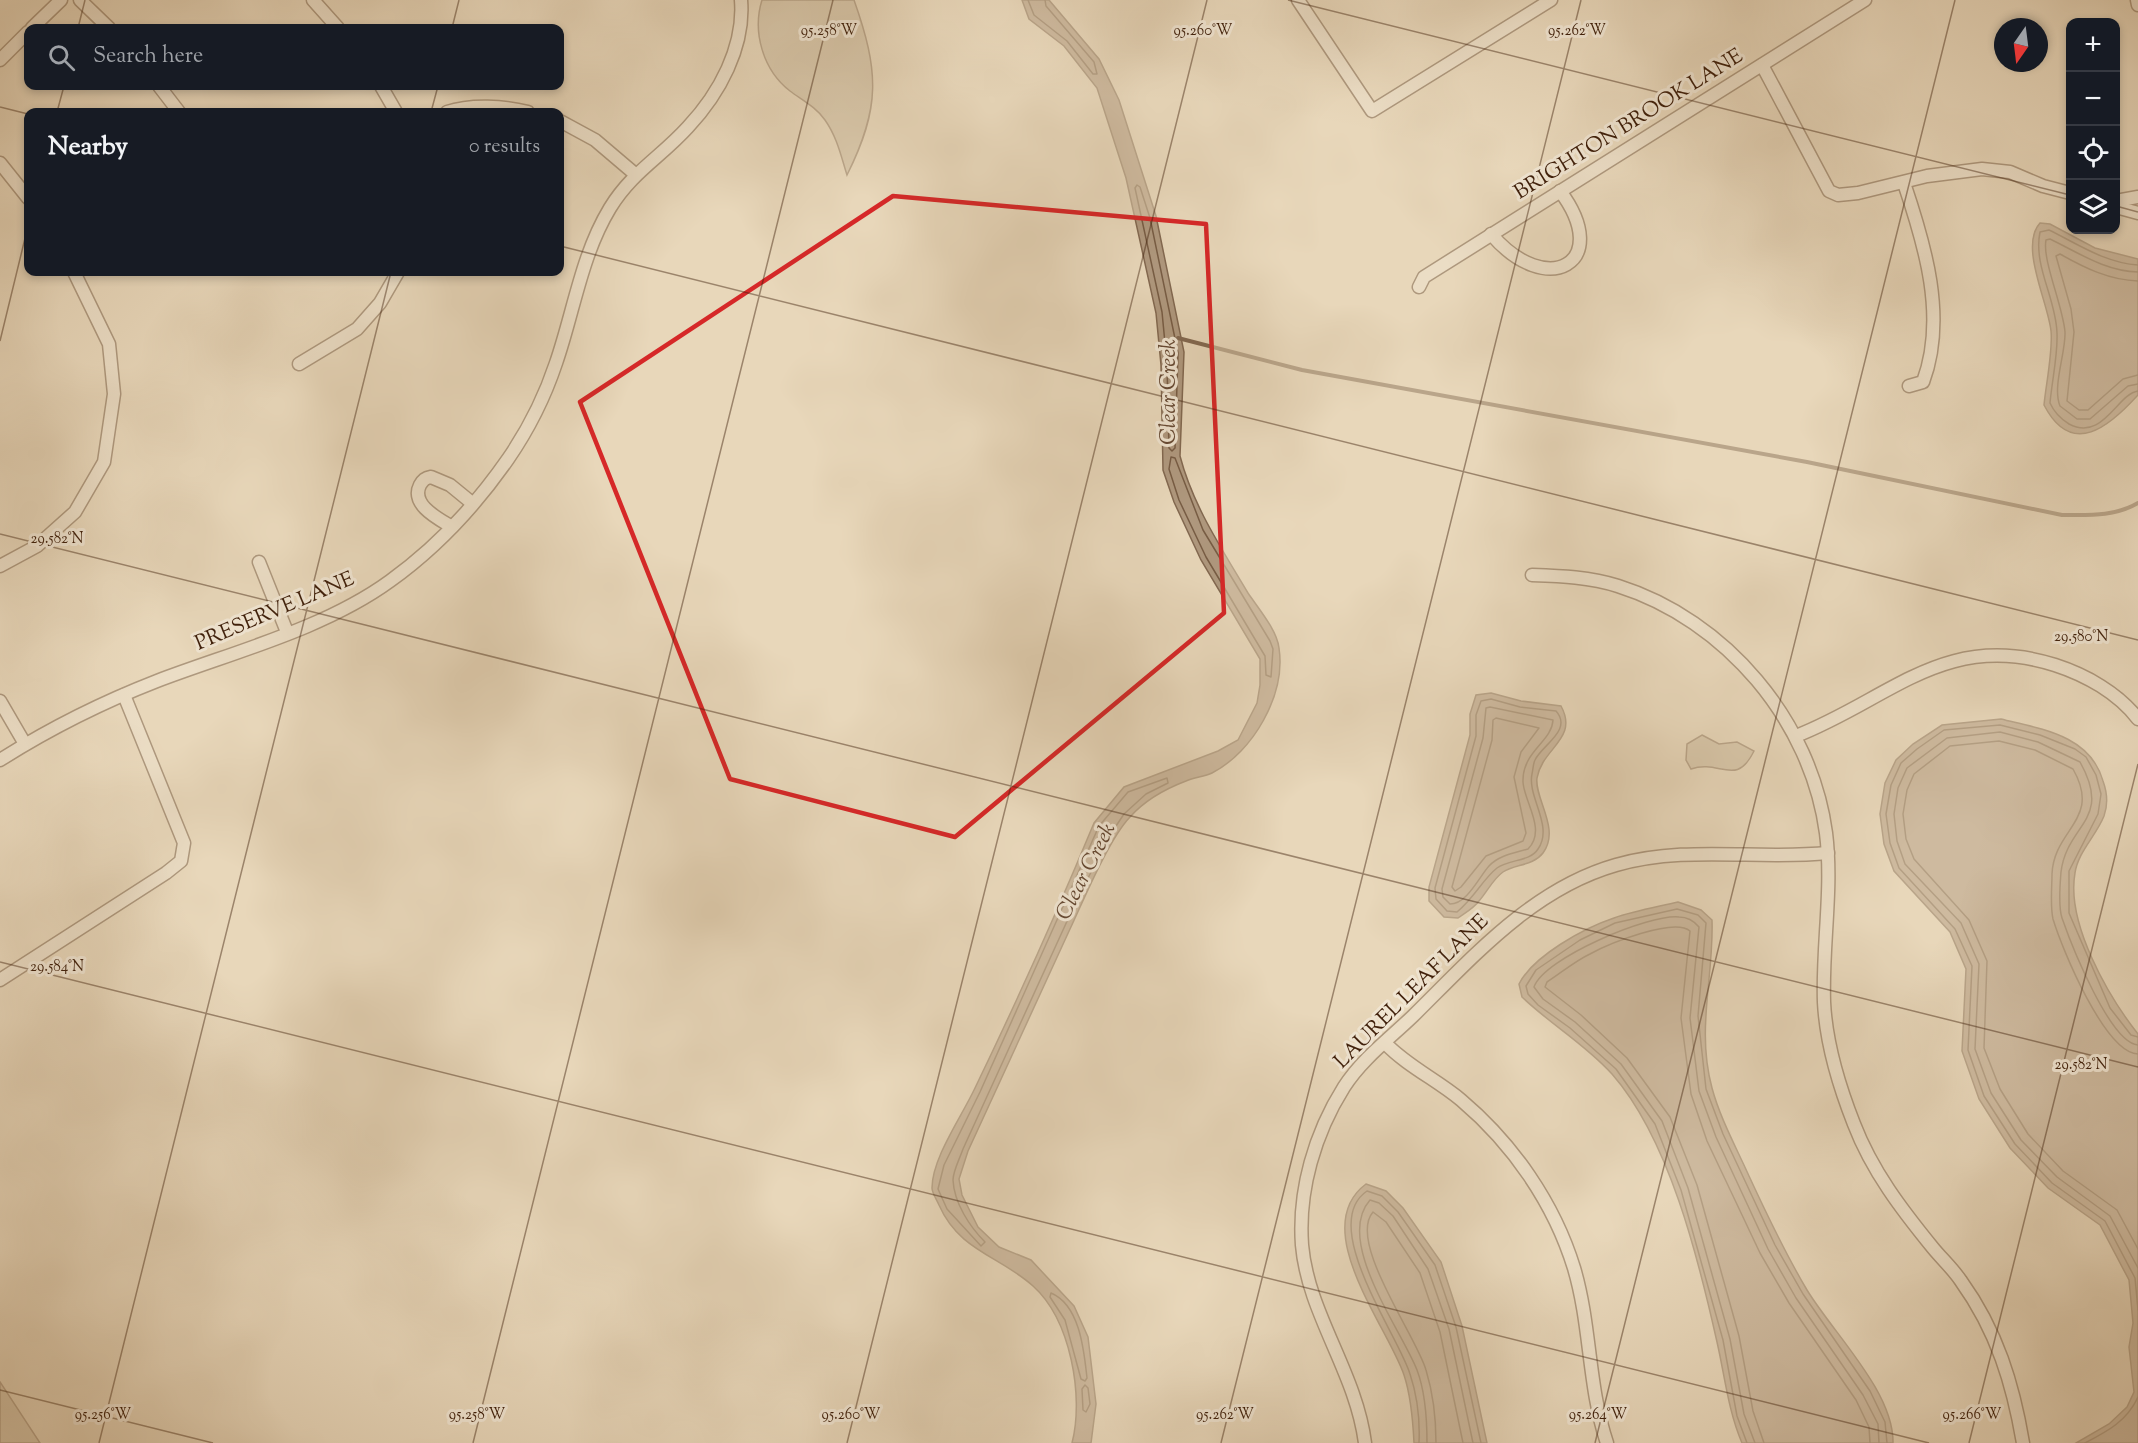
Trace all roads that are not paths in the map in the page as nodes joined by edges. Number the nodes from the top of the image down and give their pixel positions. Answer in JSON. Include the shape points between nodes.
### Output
{"nodes":[{"id":1,"x":61,"y":0,"type":"edge"},
{"id":2,"x":80,"y":0,"type":"edge"},
{"id":3,"x":313,"y":0,"type":"edge"},
{"id":4,"x":741,"y":0,"type":"edge"},
{"id":5,"x":1298,"y":0,"type":"edge"},
{"id":6,"x":1551,"y":0,"type":"edge"},
{"id":7,"x":1865,"y":0,"type":"edge"},
{"id":8,"x":2137,"y":0,"type":"edge"},
{"id":9,"x":2138,"y":5,"type":"edge"},
{"id":10,"x":36,"y":24,"type":"edge"},
{"id":11,"x":105,"y":24,"type":"edge"},
{"id":12,"x":334,"y":24,"type":"edge"},
{"id":13,"x":24,"y":36,"type":"edge"},
{"id":14,"x":0,"y":60,"type":"edge"},
{"id":15,"x":1762,"y":64,"type":"junction"},
{"id":16,"x":162,"y":90,"type":"edge"},
{"id":17,"x":383,"y":90,"type":"edge"},
{"id":18,"x":176,"y":108,"type":"edge"},
{"id":19,"x":394,"y":108,"type":"edge"},
{"id":20,"x":458,"y":108,"type":"edge"},
{"id":21,"x":510,"y":108,"type":"edge"},
{"id":22,"x":564,"y":123,"type":"edge"},
{"id":23,"x":0,"y":163,"type":"edge"},
{"id":24,"x":635,"y":174,"type":"junction"},
{"id":25,"x":1904,"y":183,"type":"junction"},
{"id":26,"x":1560,"y":191,"type":"junction"},
{"id":27,"x":2066,"y":192,"type":"edge"},
{"id":28,"x":24,"y":193,"type":"edge"},
{"id":29,"x":2138,"y":198,"type":"edge"},
{"id":30,"x":2120,"y":200,"type":"edge"},
{"id":31,"x":2120,"y":208,"type":"edge"},
{"id":32,"x":2137,"y":213,"type":"edge"},
{"id":33,"x":1491,"y":234,"type":"junction"},
{"id":34,"x":76,"y":276,"type":"edge"},
{"id":35,"x":396,"y":276,"type":"edge"},
{"id":36,"x":1419,"y":287,"type":"dead end"},
{"id":37,"x":299,"y":364,"type":"dead end"},
{"id":38,"x":1909,"y":386,"type":"dead end"},
{"id":39,"x":472,"y":503,"type":"junction"},
{"id":40,"x":452,"y":527,"type":"junction"},
{"id":41,"x":259,"y":562,"type":"dead end"},
{"id":42,"x":0,"y":566,"type":"edge"},
{"id":43,"x":1532,"y":575,"type":"dead end"},
{"id":44,"x":287,"y":632,"type":"junction"},
{"id":45,"x":124,"y":695,"type":"junction"},
{"id":46,"x":0,"y":701,"type":"edge"},
{"id":47,"x":2138,"y":719,"type":"edge"},
{"id":48,"x":1796,"y":736,"type":"junction"},
{"id":49,"x":25,"y":744,"type":"junction"},
{"id":50,"x":0,"y":760,"type":"edge"},
{"id":51,"x":1828,"y":852,"type":"junction"},
{"id":52,"x":0,"y":980,"type":"edge"},
{"id":53,"x":1385,"y":1043,"type":"junction"},
{"id":54,"x":1365,"y":1443,"type":"edge"},
{"id":55,"x":1607,"y":1443,"type":"edge"},
{"id":56,"x":2023,"y":1443,"type":"edge"}],
"edges":[{"from":1,"to":10,"type":"street"},
{"from":2,"to":11,"type":"street"},
{"from":3,"to":12,"type":"street"},
{"from":4,"to":24,"type":"street","name":"PRESERVE LANE","via":[[734,53],[722,83],[688,128]]},
{"from":5,"to":6,"type":"street","via":[[1372,111]]},
{"from":7,"to":15,"type":"street","name":"BRIGHTON BROOK LANE"},
{"from":8,"to":9,"type":"street"},
{"from":13,"to":14,"type":"street"},
{"from":15,"to":25,"type":"street","via":[[1829,191],[1838,195]]},
{"from":15,"to":26,"type":"street","name":"BRIGHTON BROOK LANE"},
{"from":16,"to":18,"type":"street"},
{"from":17,"to":19,"type":"street"},
{"from":20,"to":21,"type":"street"},
{"from":22,"to":24,"type":"street","via":[[595,140]]},
{"from":23,"to":28,"type":"street"},
{"from":24,"to":39,"type":"street","name":"PRESERVE LANE","via":[[593,240],[544,396],[508,459]]},
{"from":25,"to":27,"type":"street","via":[[1982,168],[2010,172]]},
{"from":25,"to":38,"type":"street","via":[[1923,243],[1933,316],[1929,367],[1923,382]]},
{"from":26,"to":33,"type":"street","name":"BRIGHTON BROOK LANE"},
{"from":26,"to":33,"type":"street","via":[[1581,235],[1578,253],[1569,264],[1554,271],[1528,265],[1505,250]]},
{"from":29,"to":30,"type":"street"},
{"from":29,"to":32,"type":"street"},
{"from":31,"to":32,"type":"street"},
{"from":33,"to":36,"type":"street","name":"BRIGHTON BROOK LANE","via":[[1424,276]]},
{"from":34,"to":42,"type":"street","via":[[109,344],[114,394],[104,462],[75,512],[37,546]]},
{"from":35,"to":37,"type":"street","via":[[380,303],[357,329]]},
{"from":39,"to":40,"type":"street","name":"PRESERVE LANE"},
{"from":39,"to":40,"type":"street","via":[[441,480],[431,477],[422,482],[419,500],[430,513]]},
{"from":40,"to":44,"type":"street","name":"PRESERVE LANE","via":[[390,581],[342,609]]},
{"from":41,"to":44,"type":"street"},
{"from":43,"to":48,"type":"street","via":[[1610,584],[1668,607],[1741,663]]},
{"from":44,"to":45,"type":"street","name":"PRESERVE LANE"},
{"from":45,"to":49,"type":"street","name":"PRESERVE LANE"},
{"from":45,"to":52,"type":"street","via":[[184,843],[181,861]]},
{"from":46,"to":49,"type":"street"},
{"from":47,"to":48,"type":"street","via":[[2108,691],[2068,669],[2016,656],[1987,655],[1954,660],[1926,670]]},
{"from":48,"to":51,"type":"street","via":[[1817,792]]},
{"from":49,"to":50,"type":"street","name":"PRESERVE LANE"},
{"from":51,"to":53,"type":"street","name":"LAUREL LEAF LANE","via":[[1683,853],[1633,860],[1570,883],[1520,915]]},
{"from":51,"to":56,"type":"street","via":[[1824,1002],[1829,1040],[1845,1100],[1885,1185],[1961,1280],[1988,1324],[2007,1369]]},
{"from":53,"to":54,"type":"street","name":"LAUREL LEAF LANE","via":[[1356,1070],[1323,1126],[1310,1167],[1302,1223],[1302,1246],[1313,1292],[1350,1381]]},
{"from":53,"to":55,"type":"street","via":[[1479,1116],[1513,1152],[1542,1196],[1574,1269]]}]}
